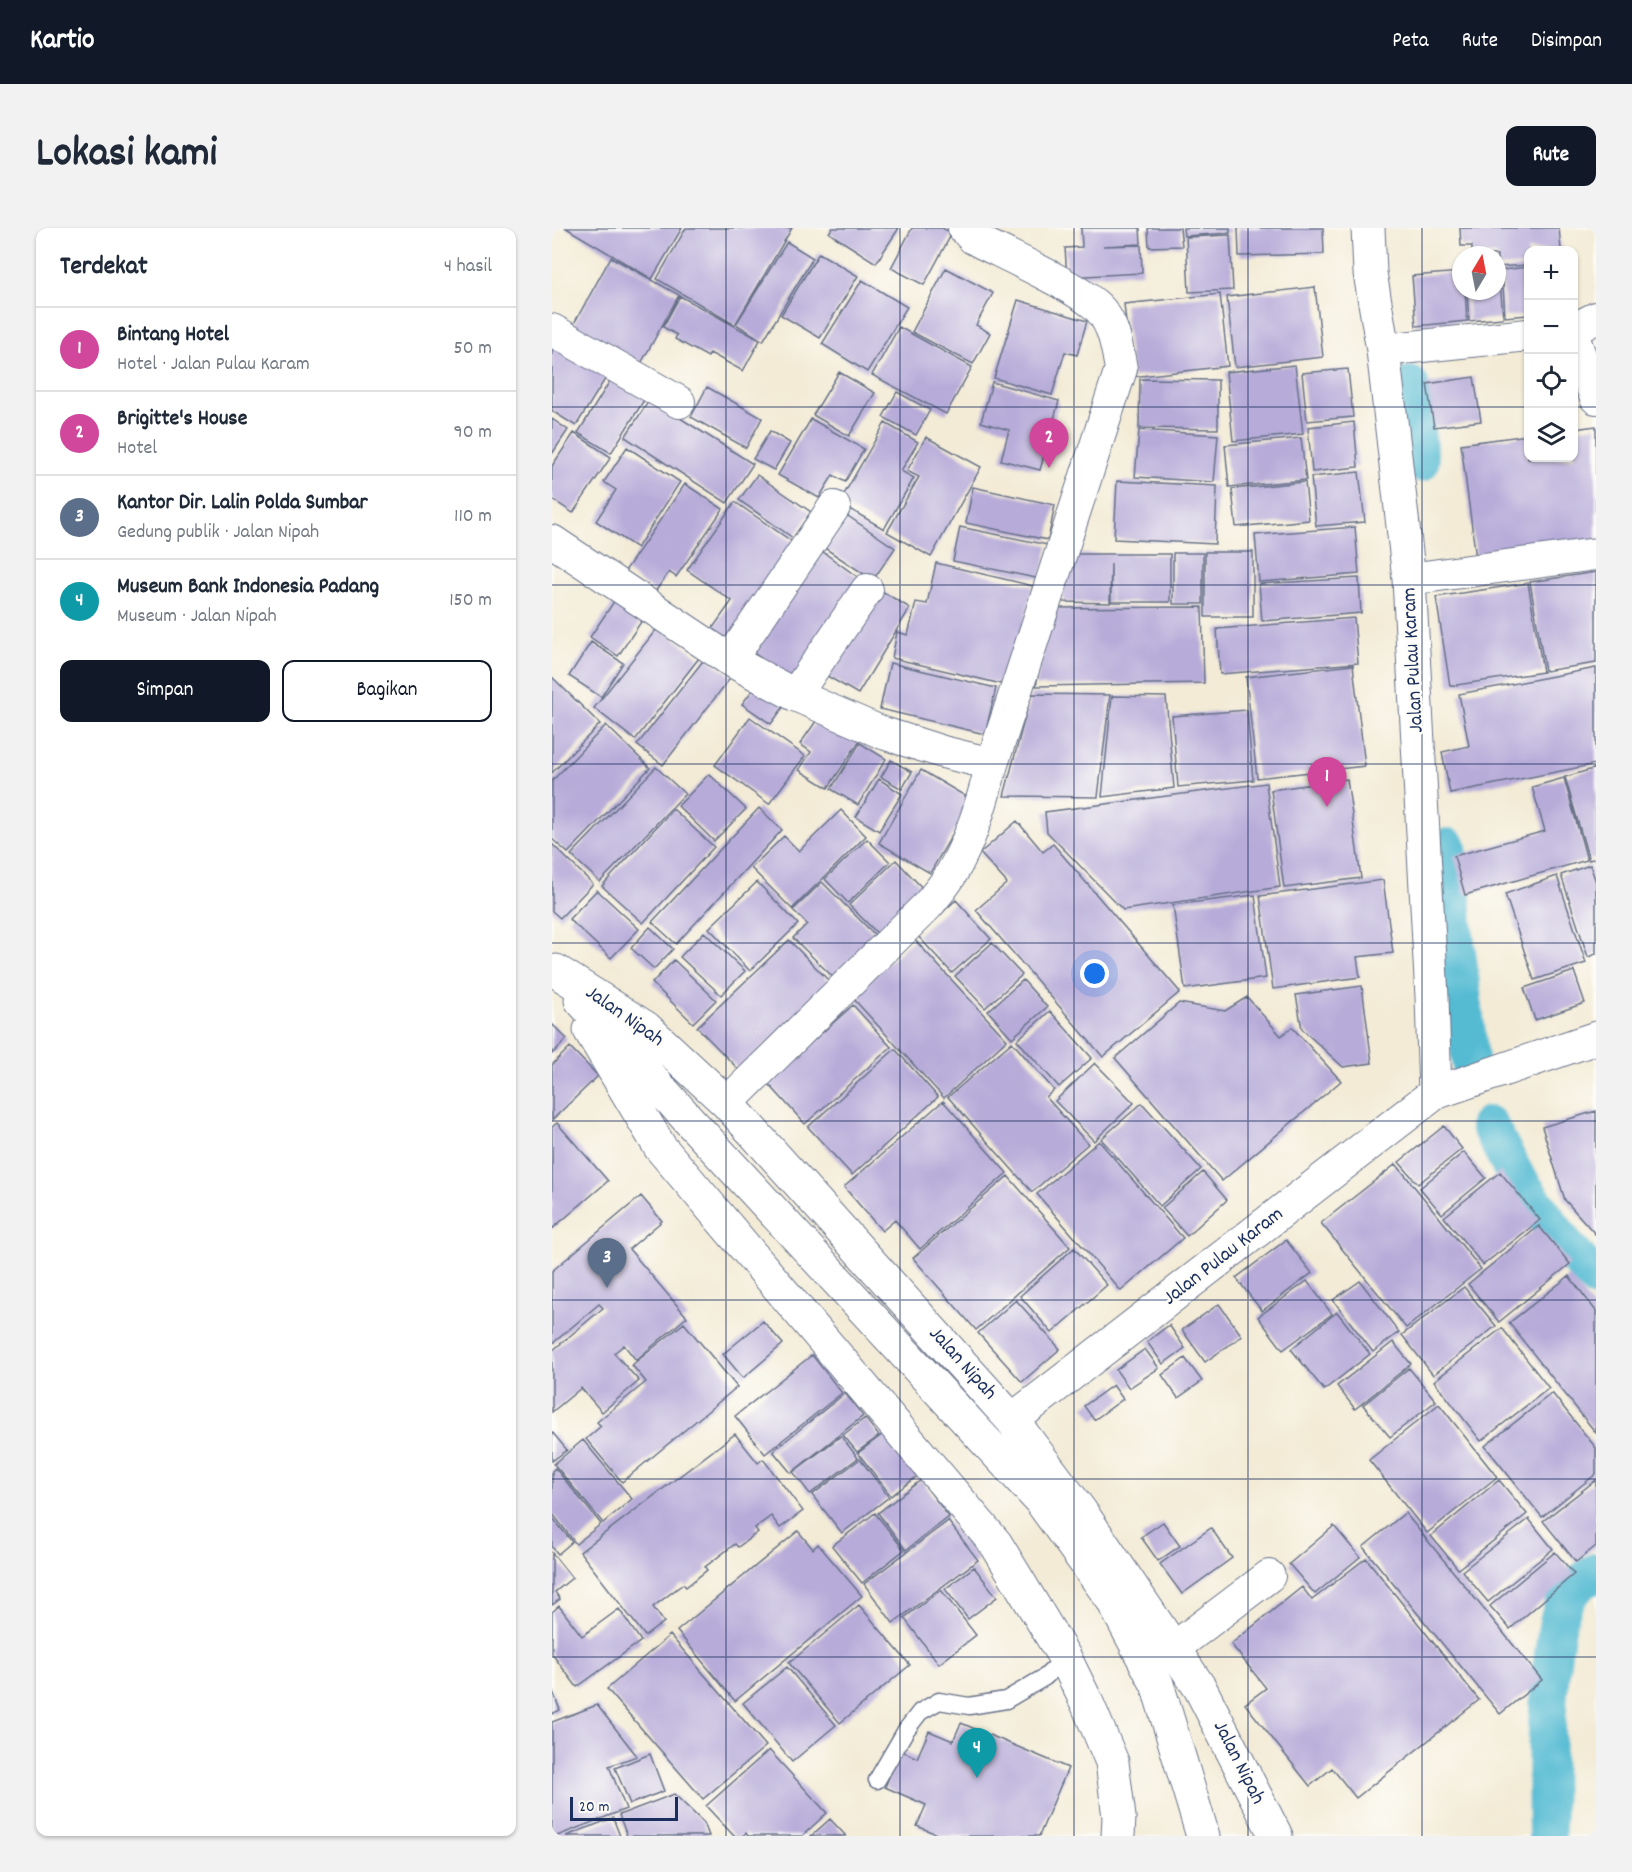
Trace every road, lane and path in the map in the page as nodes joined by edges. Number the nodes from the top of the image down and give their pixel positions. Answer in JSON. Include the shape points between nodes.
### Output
{"nodes":[{"id":1,"x":964,"y":228,"type":"edge"},
{"id":2,"x":1368,"y":228,"type":"edge"},
{"id":3,"x":1596,"y":318,"type":"edge"},
{"id":4,"x":1578,"y":327,"type":"edge"},
{"id":5,"x":552,"y":330,"type":"edge"},
{"id":6,"x":1524,"y":335,"type":"edge"},
{"id":7,"x":1383,"y":350,"type":"junction"},
{"id":8,"x":1578,"y":350,"type":"edge"},
{"id":9,"x":1596,"y":398,"type":"edge"},
{"id":10,"x":679,"y":402,"type":"dead end"},
{"id":11,"x":834,"y":507,"type":"dead end"},
{"id":12,"x":552,"y":541,"type":"edge"},
{"id":13,"x":1596,"y":554,"type":"edge"},
{"id":14,"x":1409,"y":579,"type":"junction"},
{"id":15,"x":867,"y":590,"type":"dead end"},
{"id":16,"x":730,"y":660,"type":"junction"},
{"id":17,"x":795,"y":695,"type":"junction"},
{"id":18,"x":992,"y":764,"type":"junction"},
{"id":19,"x":554,"y":969,"type":"edge"},
{"id":20,"x":1596,"y":1038,"type":"edge"},
{"id":21,"x":1435,"y":1093,"type":"junction"},
{"id":22,"x":727,"y":1103,"type":"junction"},
{"id":23,"x":1012,"y":1420,"type":"junction"},
{"id":24,"x":1269,"y":1576,"type":"dead end"},
{"id":25,"x":1174,"y":1648,"type":"junction"},
{"id":26,"x":1065,"y":1658,"type":"junction"},
{"id":27,"x":877,"y":1780,"type":"dead end"},
{"id":28,"x":1118,"y":1836,"type":"edge"},
{"id":29,"x":1203,"y":1836,"type":"edge"},
{"id":30,"x":1276,"y":1836,"type":"edge"}],
"edges":[{"from":1,"to":18,"type":"street","via":[[973,238],[1058,281],[1101,310],[1114,331],[1121,369]]},
{"from":2,"to":7,"type":"street","name":"Jalan Pulau Karam","via":[[1370,273]]},
{"from":3,"to":4,"type":"street"},
{"from":5,"to":10,"type":"street"},
{"from":6,"to":7,"type":"street"},
{"from":7,"to":14,"type":"street","name":"Jalan Pulau Karam"},
{"from":8,"to":9,"type":"street"},
{"from":11,"to":16,"type":"street"},
{"from":12,"to":16,"type":"street"},
{"from":13,"to":14,"type":"street"},
{"from":14,"to":21,"type":"street","name":"Jalan Pulau Karam"},
{"from":15,"to":17,"type":"street"},
{"from":16,"to":17,"type":"street"},
{"from":17,"to":18,"type":"street","via":[[883,733]]},
{"from":18,"to":22,"type":"street","via":[[981,806],[950,878]]},
{"from":19,"to":22,"type":"street","name":"Jalan Nipah","via":[[646,1028]]},
{"from":19,"to":26,"type":"street","name":"Jalan Nipah","via":[[660,1147],[996,1544]]},
{"from":19,"to":29,"type":"street","name":"Jalan Nipah","via":[[1040,1500],[1112,1599],[1157,1684]]},
{"from":20,"to":21,"type":"street","name":"Jalan Pulau Karam"},
{"from":21,"to":23,"type":"street","name":"Jalan Pulau Karam"},
{"from":22,"to":23,"type":"street","name":"Jalan Nipah"},
{"from":23,"to":25,"type":"street","name":"Jalan Nipah"},
{"from":24,"to":25,"type":"street"},
{"from":25,"to":30,"type":"street","name":"Jalan Nipah","via":[[1200,1688]]},
{"from":26,"to":27,"type":"lane","via":[[1045,1677],[1006,1700],[969,1706],[939,1701],[920,1712]]},
{"from":26,"to":28,"type":"street","name":"Jalan Nipah","via":[[1112,1761]]}]}
